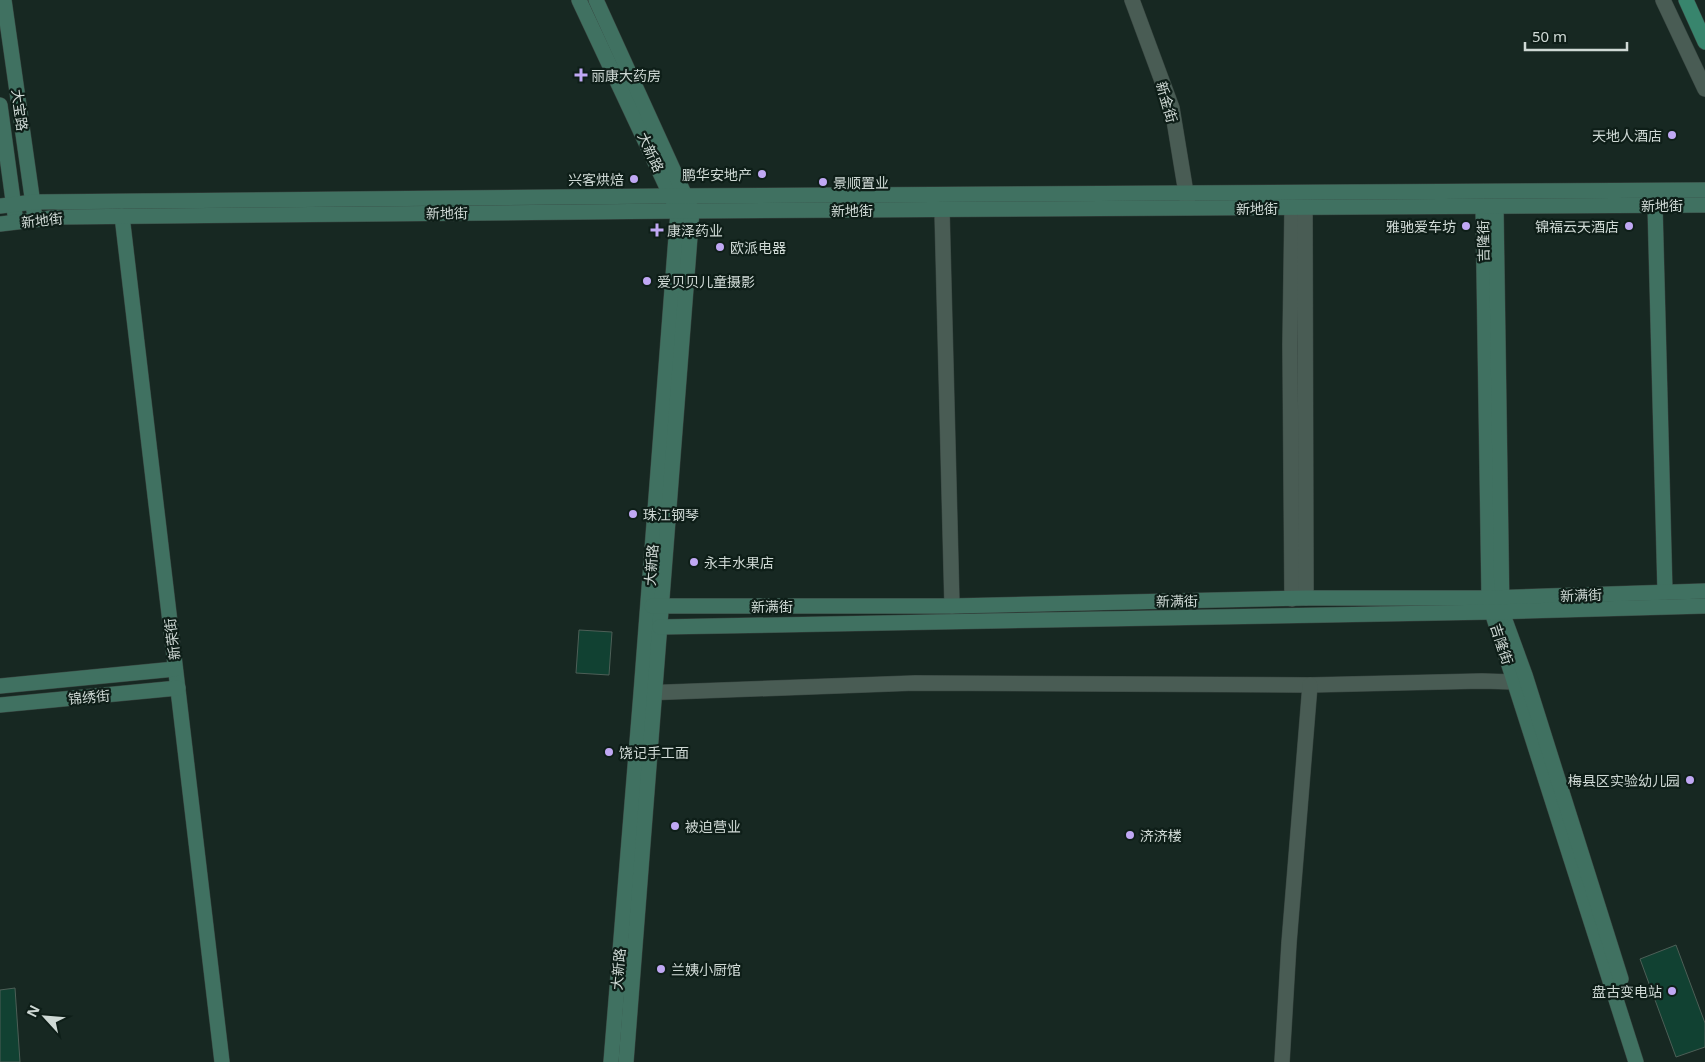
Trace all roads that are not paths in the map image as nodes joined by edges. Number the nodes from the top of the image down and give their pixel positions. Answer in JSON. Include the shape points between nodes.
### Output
{"nodes":[{"id":1,"x":4,"y":0,"type":"edge"},
{"id":2,"x":579,"y":0,"type":"edge"},
{"id":3,"x":596,"y":0,"type":"edge"},
{"id":4,"x":1132,"y":0,"type":"edge"},
{"id":5,"x":1663,"y":0,"type":"edge"},
{"id":6,"x":1686,"y":0,"type":"edge"},
{"id":7,"x":1705,"y":42,"type":"edge"},
{"id":8,"x":1705,"y":89,"type":"edge"},
{"id":9,"x":0,"y":105,"type":"edge"},
{"id":10,"x":1705,"y":190,"type":"edge"},
{"id":11,"x":1659,"y":205,"type":"junction"},
{"id":12,"x":1705,"y":205,"type":"edge"},
{"id":13,"x":0,"y":206,"type":"edge"},
{"id":14,"x":1298,"y":207,"type":"junction"},
{"id":15,"x":1489,"y":207,"type":"junction"},
{"id":16,"x":1188,"y":208,"type":"junction"},
{"id":17,"x":942,"y":210,"type":"junction"},
{"id":18,"x":685,"y":211,"type":"junction"},
{"id":19,"x":122,"y":216,"type":"junction"},
{"id":20,"x":35,"y":220,"type":"junction"},
{"id":21,"x":16,"y":222,"type":"junction"},
{"id":22,"x":0,"y":224,"type":"edge"},
{"id":23,"x":1705,"y":591,"type":"edge"},
{"id":24,"x":1668,"y":592,"type":"junction"},
{"id":25,"x":1299,"y":598,"type":"junction"},
{"id":26,"x":1496,"y":605,"type":"junction"},
{"id":27,"x":648,"y":606,"type":"junction"},
{"id":28,"x":952,"y":606,"type":"junction"},
{"id":29,"x":1705,"y":606,"type":"edge"},
{"id":30,"x":660,"y":627,"type":"junction"},
{"id":31,"x":176,"y":669,"type":"junction"},
{"id":32,"x":1514,"y":682,"type":"junction"},
{"id":33,"x":1310,"y":685,"type":"junction"},
{"id":34,"x":0,"y":686,"type":"edge"},
{"id":35,"x":178,"y":688,"type":"junction"},
{"id":36,"x":641,"y":693,"type":"junction"},
{"id":37,"x":0,"y":705,"type":"edge"},
{"id":38,"x":222,"y":1062,"type":"edge"},
{"id":39,"x":611,"y":1062,"type":"edge"},
{"id":40,"x":626,"y":1062,"type":"edge"},
{"id":41,"x":1282,"y":1062,"type":"edge"},
{"id":42,"x":1636,"y":1062,"type":"edge"},
{"id":43,"x":1646,"y":1062,"type":"edge"}],
"edges":[{"from":1,"to":20,"type":"street","name":"大宝路"},
{"from":2,"to":18,"type":"street","name":"大新路"},
{"from":3,"to":18,"type":"street","name":"大新路"},
{"from":4,"to":16,"type":"street","name":"新金街","via":[[1172,108]]},
{"from":5,"to":8,"type":"street"},
{"from":6,"to":7,"type":"main road"},
{"from":9,"to":21,"type":"street","name":"大宝路"},
{"from":10,"to":13,"type":"street","name":"新地街","via":[[667,196],[34,202]]},
{"from":11,"to":12,"type":"street","name":"新地街"},
{"from":11,"to":15,"type":"street","name":"新地街"},
{"from":11,"to":24,"type":"street"},
{"from":14,"to":15,"type":"street","name":"新地街"},
{"from":14,"to":16,"type":"street","name":"新地街"},
{"from":14,"to":25,"type":"street"},
{"from":15,"to":26,"type":"street","name":"吉隆街"},
{"from":16,"to":17,"type":"street","name":"新地街"},
{"from":17,"to":18,"type":"street","name":"新地街"},
{"from":17,"to":28,"type":"street"},
{"from":18,"to":19,"type":"street","name":"新地街"},
{"from":18,"to":27,"type":"street","name":"大新路"},
{"from":18,"to":30,"type":"street","name":"大新路"},
{"from":19,"to":20,"type":"street","name":"新地街"},
{"from":19,"to":31,"type":"street","name":"新荣街"},
{"from":20,"to":21,"type":"street","name":"新地街"},
{"from":21,"to":22,"type":"street","name":"新地街"},
{"from":23,"to":24,"type":"street","name":"新满街"},
{"from":24,"to":26,"type":"street","name":"新满街"},
{"from":25,"to":26,"type":"street","name":"新满街"},
{"from":25,"to":28,"type":"street","name":"新满街"},
{"from":26,"to":29,"type":"street","name":"新满街"},
{"from":26,"to":30,"type":"street","name":"新满街"},
{"from":26,"to":32,"type":"street","name":"吉隆街"},
{"from":26,"to":43,"type":"street","name":"吉隆街","via":[[1525,675]]},
{"from":27,"to":28,"type":"street","name":"新满街"},
{"from":27,"to":36,"type":"street","name":"大新路"},
{"from":30,"to":40,"type":"street","name":"大新路"},
{"from":31,"to":34,"type":"street","name":"锦绣街"},
{"from":31,"to":35,"type":"street","name":"新荣街"},
{"from":32,"to":33,"type":"street"},
{"from":32,"to":42,"type":"street","name":"吉隆街"},
{"from":33,"to":36,"type":"street","via":[[916,683]]},
{"from":33,"to":41,"type":"street"},
{"from":35,"to":37,"type":"street","name":"锦绣街"},
{"from":35,"to":38,"type":"street","name":"新荣街"},
{"from":36,"to":39,"type":"street","name":"大新路"}]}
